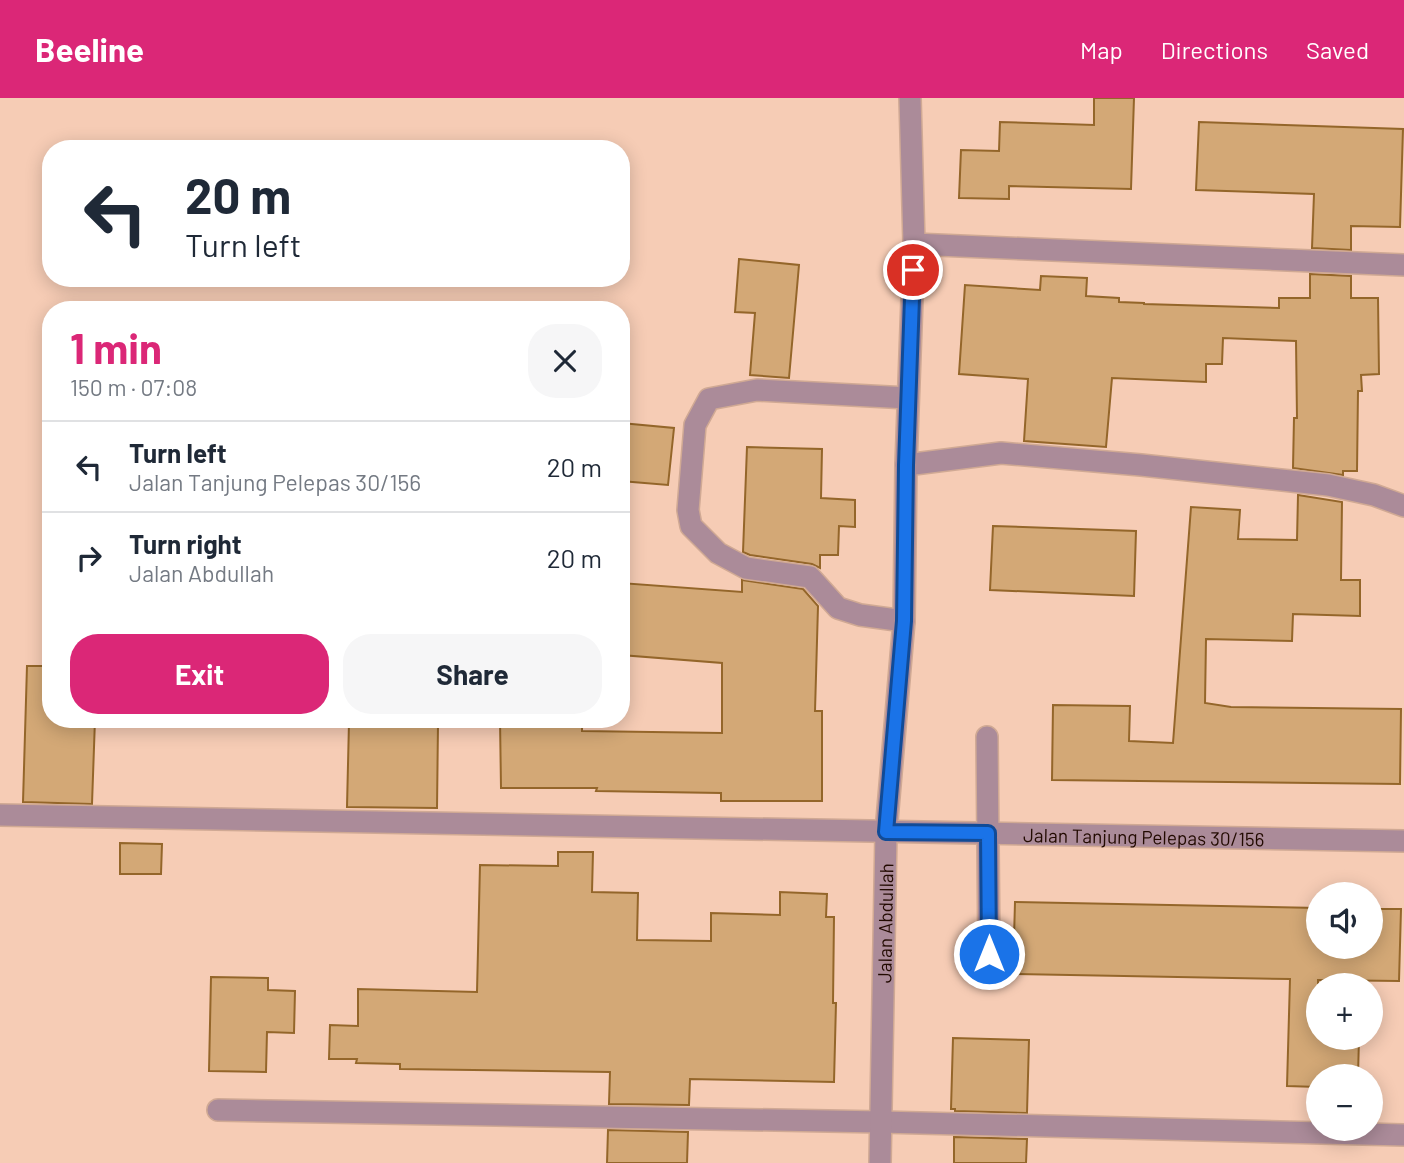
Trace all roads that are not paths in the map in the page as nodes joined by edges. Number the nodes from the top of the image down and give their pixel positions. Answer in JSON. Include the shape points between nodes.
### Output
{"nodes":[{"id":1,"x":910,"y":98,"type":"edge"},
{"id":2,"x":914,"y":244,"type":"junction"},
{"id":3,"x":1404,"y":265,"type":"edge"},
{"id":4,"x":908,"y":398,"type":"junction"},
{"id":5,"x":906,"y":465,"type":"junction"},
{"id":6,"x":1404,"y":506,"type":"edge"},
{"id":7,"x":904,"y":621,"type":"junction"},
{"id":8,"x":987,"y":737,"type":"dead end"},
{"id":9,"x":0,"y":815,"type":"edge"},
{"id":10,"x":886,"y":832,"type":"junction"},
{"id":11,"x":988,"y":833,"type":"junction"},
{"id":12,"x":1404,"y":841,"type":"edge"},
{"id":13,"x":989,"y":954,"type":"dead end"},
{"id":14,"x":218,"y":1110,"type":"dead end"},
{"id":15,"x":881,"y":1122,"type":"junction"},
{"id":16,"x":1404,"y":1135,"type":"edge"},
{"id":17,"x":880,"y":1163,"type":"edge"}],
"edges":[{"from":1,"to":2,"type":"street","name":"Jalan Abdullah"},
{"from":2,"to":3,"type":"street"},
{"from":2,"to":4,"type":"street","name":"Jalan Abdullah"},
{"from":4,"to":5,"type":"street","name":"Jalan Abdullah"},
{"from":4,"to":7,"type":"street","via":[[757,390],[709,400],[695,425],[688,510],[691,526],[701,537],[718,553],[746,568],[810,577],[838,608]]},
{"from":5,"to":6,"type":"street","via":[[1001,453],[1328,485]]},
{"from":5,"to":7,"type":"street","name":"Jalan Abdullah"},
{"from":7,"to":10,"type":"street","name":"Jalan Abdullah"},
{"from":8,"to":11,"type":"street"},
{"from":9,"to":10,"type":"street","name":"Jalan Tanjung Pelepas 30/156"},
{"from":10,"to":11,"type":"street","name":"Jalan Tanjung Pelepas 30/156"},
{"from":10,"to":15,"type":"street","name":"Jalan Abdullah"},
{"from":11,"to":12,"type":"street","name":"Jalan Tanjung Pelepas 30/156"},
{"from":11,"to":13,"type":"street"},
{"from":14,"to":15,"type":"street"},
{"from":15,"to":16,"type":"street"},
{"from":15,"to":17,"type":"street","name":"Jalan Abdullah"}]}
